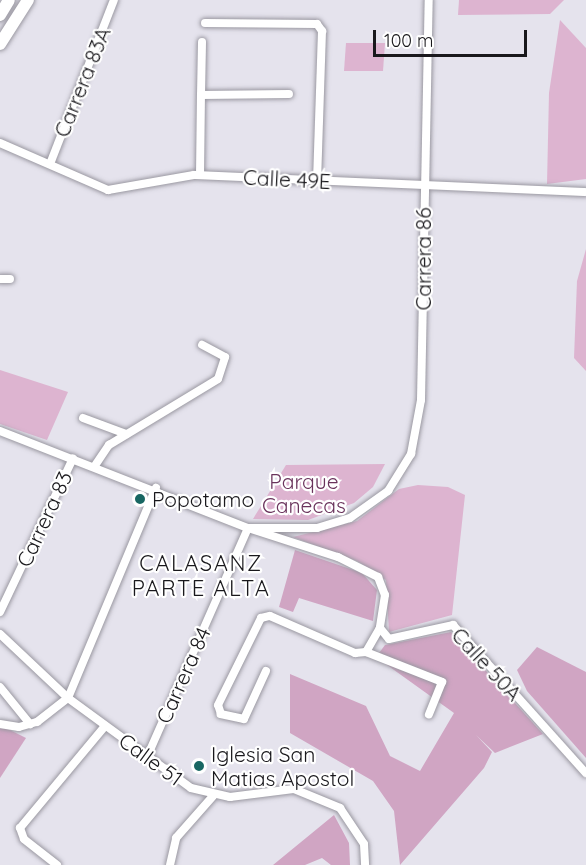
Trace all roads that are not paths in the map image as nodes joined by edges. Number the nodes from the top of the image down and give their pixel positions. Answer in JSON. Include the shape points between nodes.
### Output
{"nodes":[{"id":1,"x":9,"y":0,"type":"edge"},
{"id":2,"x":28,"y":0,"type":"edge"},
{"id":3,"x":114,"y":0,"type":"edge"},
{"id":4,"x":429,"y":0,"type":"edge"},
{"id":5,"x":0,"y":15,"type":"edge"},
{"id":6,"x":205,"y":23,"type":"dead end"},
{"id":7,"x":202,"y":42,"type":"dead end"},
{"id":8,"x":0,"y":44,"type":"edge"},
{"id":9,"x":289,"y":94,"type":"dead end"},
{"id":10,"x":201,"y":95,"type":"junction"},
{"id":11,"x":0,"y":143,"type":"edge"},
{"id":12,"x":50,"y":164,"type":"junction"},
{"id":13,"x":200,"y":175,"type":"junction"},
{"id":14,"x":317,"y":180,"type":"junction"},
{"id":15,"x":424,"y":187,"type":"junction"},
{"id":16,"x":586,"y":192,"type":"edge"},
{"id":17,"x":0,"y":279,"type":"edge"},
{"id":18,"x":10,"y":279,"type":"dead end"},
{"id":19,"x":202,"y":345,"type":"dead end"},
{"id":20,"x":83,"y":417,"type":"dead end"},
{"id":21,"x":0,"y":430,"type":"edge"},
{"id":22,"x":126,"y":434,"type":"junction"},
{"id":23,"x":73,"y":458,"type":"junction"},
{"id":24,"x":94,"y":467,"type":"junction"},
{"id":25,"x":156,"y":488,"type":"junction"},
{"id":26,"x":248,"y":528,"type":"junction"},
{"id":27,"x":0,"y":612,"type":"edge"},
{"id":28,"x":380,"y":628,"type":"junction"},
{"id":29,"x":0,"y":634,"type":"edge"},
{"id":30,"x":366,"y":652,"type":"junction"},
{"id":31,"x":266,"y":671,"type":"dead end"},
{"id":32,"x":0,"y":687,"type":"edge"},
{"id":33,"x":68,"y":698,"type":"junction"},
{"id":34,"x":429,"y":714,"type":"dead end"},
{"id":35,"x":0,"y":724,"type":"edge"},
{"id":36,"x":30,"y":724,"type":"junction"},
{"id":37,"x":105,"y":726,"type":"junction"},
{"id":38,"x":147,"y":757,"type":"junction"},
{"id":39,"x":586,"y":773,"type":"edge"},
{"id":40,"x":213,"y":796,"type":"junction"},
{"id":41,"x":57,"y":865,"type":"edge"},
{"id":42,"x":170,"y":865,"type":"edge"},
{"id":43,"x":365,"y":865,"type":"edge"}],
"edges":[{"from":1,"to":5,"type":"street"},
{"from":2,"to":8,"type":"street"},
{"from":3,"to":12,"type":"street","name":"Carrera 83A"},
{"from":4,"to":15,"type":"street","name":"Carrera 86"},
{"from":6,"to":14,"type":"street","via":[[317,24],[322,31]]},
{"from":7,"to":10,"type":"street"},
{"from":9,"to":10,"type":"street"},
{"from":10,"to":13,"type":"street"},
{"from":11,"to":12,"type":"street","name":"Calle 49E"},
{"from":12,"to":13,"type":"street","name":"Calle 49E","via":[[108,190]]},
{"from":13,"to":14,"type":"street","name":"Calle 49E"},
{"from":14,"to":15,"type":"street","name":"Calle 49E"},
{"from":15,"to":16,"type":"street","name":"Calle 49E"},
{"from":15,"to":26,"type":"street","name":"Carrera 86","via":[[418,431],[401,474],[374,504],[350,519],[317,528]]},
{"from":17,"to":18,"type":"street"},
{"from":19,"to":22,"type":"street","via":[[225,357],[218,379]]},
{"from":20,"to":22,"type":"street"},
{"from":21,"to":23,"type":"street"},
{"from":22,"to":24,"type":"street","via":[[109,446]]},
{"from":23,"to":24,"type":"street"},
{"from":23,"to":27,"type":"street","name":"Carrera 83"},
{"from":24,"to":25,"type":"street"},
{"from":25,"to":26,"type":"street"},
{"from":25,"to":33,"type":"street"},
{"from":26,"to":28,"type":"street","via":[[338,557],[378,577],[385,595]]},
{"from":26,"to":38,"type":"street","name":"Carrera 84"},
{"from":28,"to":30,"type":"street"},
{"from":28,"to":39,"type":"street","name":"Calle 50A","via":[[395,640],[433,625],[453,625]]},
{"from":29,"to":33,"type":"street","name":"Calle 51"},
{"from":30,"to":31,"type":"street","via":[[355,653],[265,616],[218,705],[221,714],[244,719]]},
{"from":30,"to":34,"type":"street","via":[[442,682]]},
{"from":32,"to":36,"type":"street"},
{"from":33,"to":36,"type":"street"},
{"from":33,"to":37,"type":"street","name":"Calle 51"},
{"from":35,"to":36,"type":"street"},
{"from":37,"to":38,"type":"street","name":"Calle 51"},
{"from":37,"to":41,"type":"street","via":[[20,828],[24,839]]},
{"from":38,"to":40,"type":"street","name":"Calle 51","via":[[191,788]]},
{"from":40,"to":42,"type":"street","via":[[176,838]]},
{"from":40,"to":43,"type":"street","name":"Calle 51","via":[[304,790],[340,808],[364,844]]}]}
